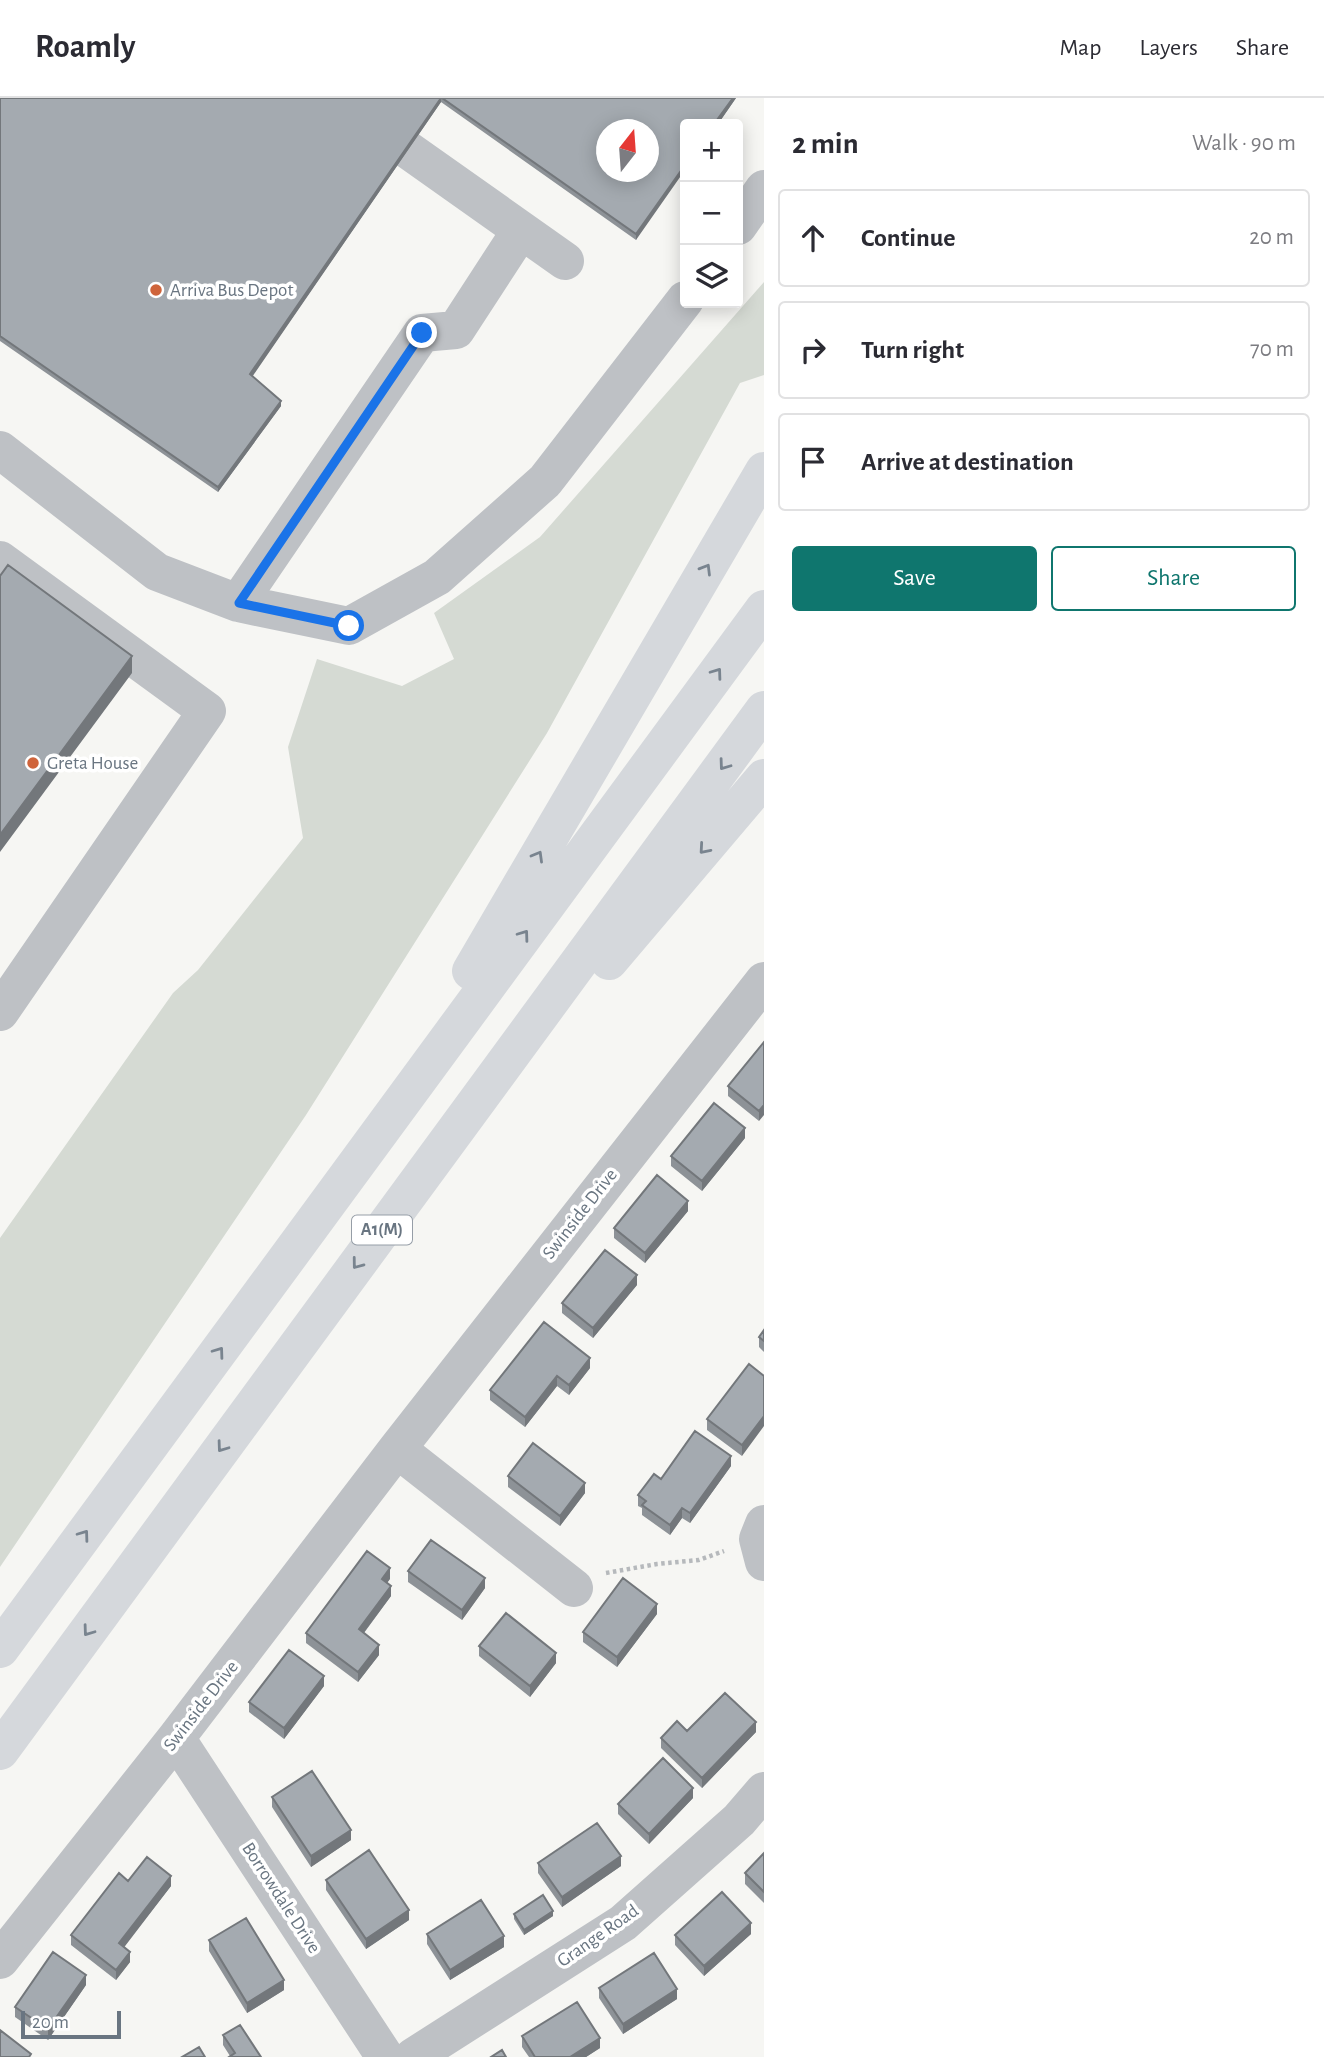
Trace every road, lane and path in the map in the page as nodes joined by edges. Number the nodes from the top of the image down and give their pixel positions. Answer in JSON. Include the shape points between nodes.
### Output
{"nodes":[{"id":1,"x":408,"y":150,"type":"edge"},
{"id":2,"x":764,"y":189,"type":"edge"},
{"id":3,"x":743,"y":219,"type":"edge"},
{"id":4,"x":521,"y":230,"type":"junction"},
{"id":5,"x":565,"y":261,"type":"dead end"},
{"id":6,"x":680,"y":306,"type":"edge"},
{"id":7,"x":0,"y":450,"type":"edge"},
{"id":8,"x":764,"y":471,"type":"edge"},
{"id":9,"x":0,"y":560,"type":"edge"},
{"id":10,"x":239,"y":603,"type":"junction"},
{"id":11,"x":764,"y":609,"type":"edge"},
{"id":12,"x":764,"y":710,"type":"edge"},
{"id":13,"x":764,"y":778,"type":"edge"},
{"id":14,"x":764,"y":981,"type":"edge"},
{"id":15,"x":0,"y":1012,"type":"edge"},
{"id":16,"x":368,"y":1148,"type":"junction"},
{"id":17,"x":417,"y":1183,"type":"junction"},
{"id":18,"x":397,"y":1449,"type":"junction"},
{"id":19,"x":763,"y":1542,"type":"edge"},
{"id":20,"x":574,"y":1588,"type":"joint"},
{"id":21,"x":0,"y":1649,"type":"edge"},
{"id":22,"x":176,"y":1738,"type":"junction"},
{"id":23,"x":0,"y":1751,"type":"edge"},
{"id":24,"x":764,"y":1791,"type":"edge"},
{"id":25,"x":0,"y":1959,"type":"edge"},
{"id":26,"x":385,"y":2057,"type":"edge"},
{"id":27,"x":413,"y":2057,"type":"edge"}],
"edges":[{"from":1,"to":4,"type":"street"},
{"from":2,"to":3,"type":"street"},
{"from":4,"to":5,"type":"street"},
{"from":4,"to":10,"type":"street","via":[[456,330],[422,333]]},
{"from":6,"to":10,"type":"street","via":[[545,481],[437,577],[349,626]]},
{"from":7,"to":10,"type":"street","via":[[157,572]]},
{"from":16,"to":8,"type":"highway","one_way":true},
{"from":9,"to":15,"type":"street","via":[[206,711]]},
{"from":16,"to":11,"type":"highway","number":"A1(M)","one_way":true},
{"from":12,"to":17,"type":"highway","number":"A1(M)","one_way":true},
{"from":13,"to":17,"type":"highway","one_way":true},
{"from":14,"to":18,"type":"street","name":"Swinside Drive"},
{"from":21,"to":16,"type":"highway","number":"A1(M)","one_way":true},
{"from":17,"to":23,"type":"highway","number":"A1(M)","one_way":true},
{"from":18,"to":20,"type":"street"},
{"from":18,"to":22,"type":"street","name":"Swinside Drive"},
{"from":19,"to":20,"type":"path","via":[[698,1560],[593,1575]]},
{"from":22,"to":25,"type":"street","name":"Swinside Drive"},
{"from":22,"to":26,"type":"street","name":"Borrowdale Drive"},
{"from":24,"to":27,"type":"street","name":"Grange Road","via":[[739,1820],[623,1923]]}]}
